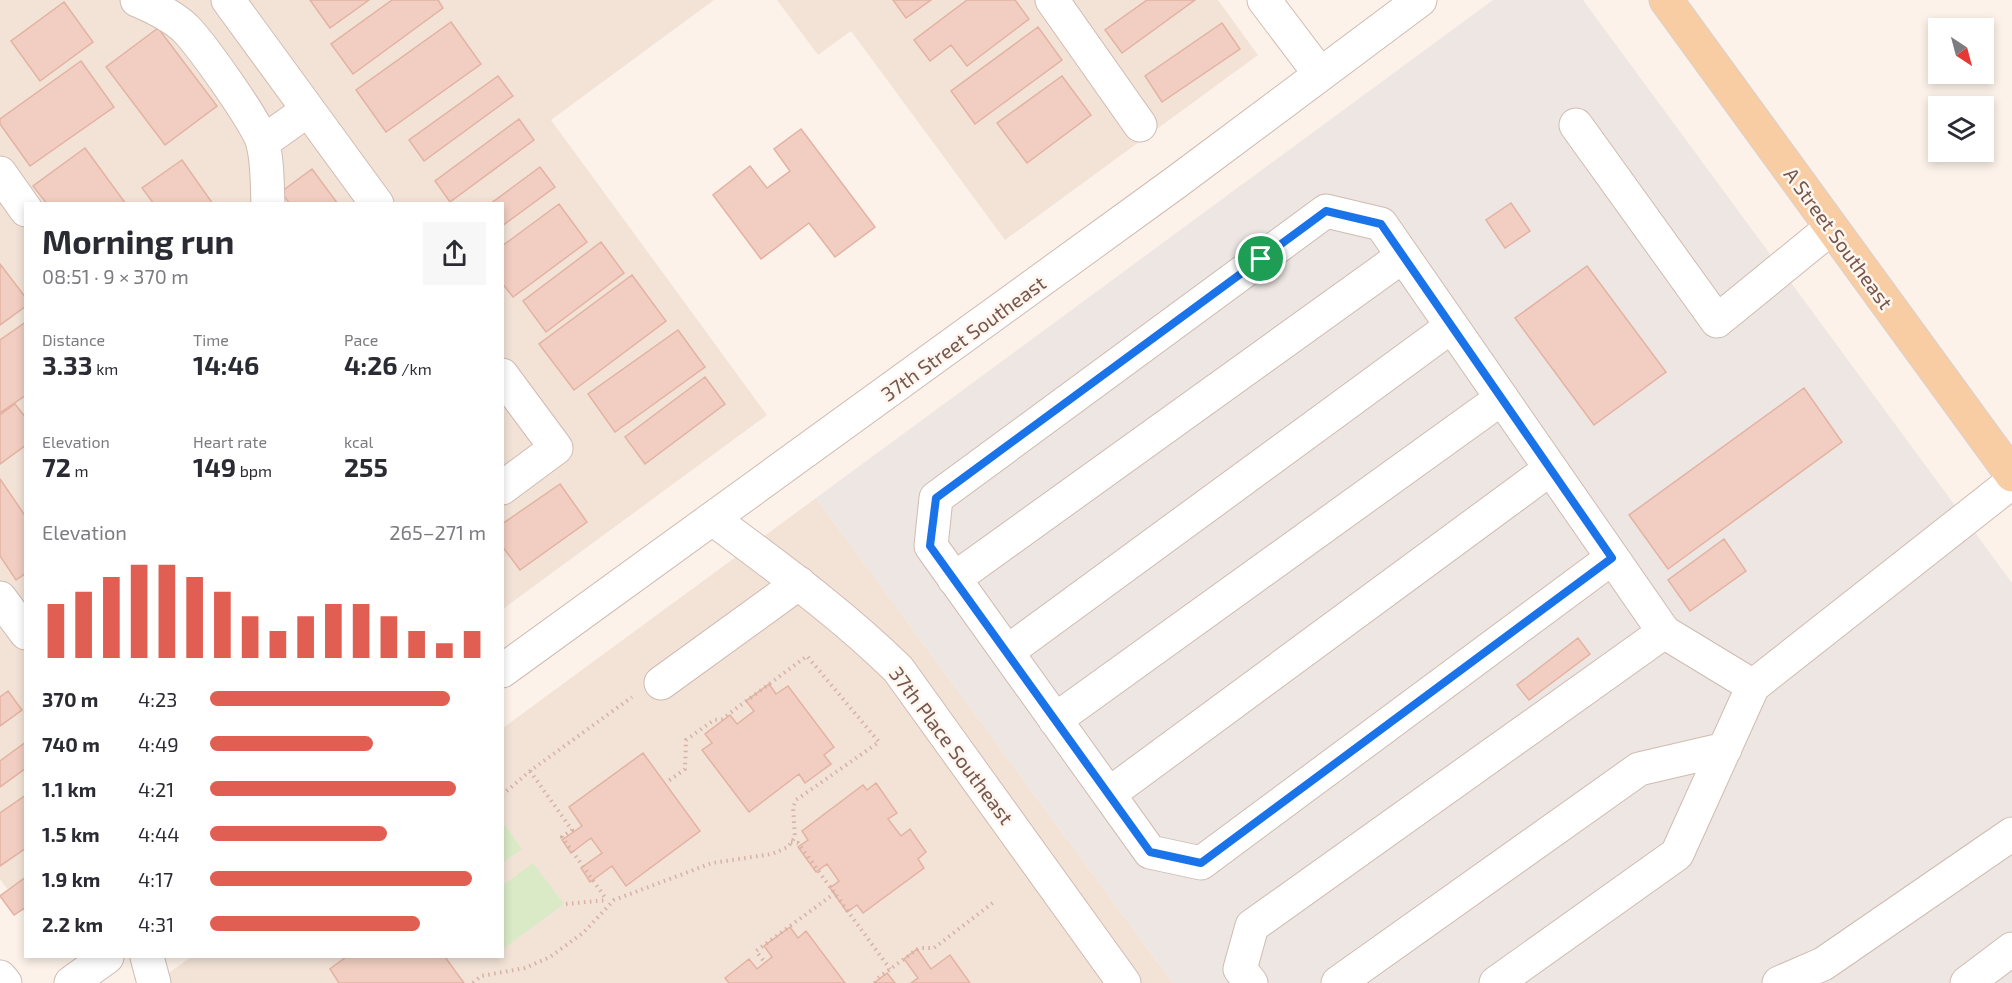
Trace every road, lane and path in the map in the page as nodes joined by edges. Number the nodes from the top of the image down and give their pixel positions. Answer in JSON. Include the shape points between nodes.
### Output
{"nodes":[{"id":1,"x":137,"y":0,"type":"edge"},
{"id":2,"x":228,"y":0,"type":"edge"},
{"id":3,"x":1052,"y":0,"type":"edge"},
{"id":4,"x":1420,"y":0,"type":"edge"},
{"id":5,"x":1666,"y":0,"type":"edge"},
{"id":6,"x":1275,"y":4,"type":"edge"},
{"id":7,"x":1320,"y":75,"type":"junction"},
{"id":8,"x":308,"y":110,"type":"junction"},
{"id":9,"x":1140,"y":125,"type":"dead end"},
{"id":10,"x":1576,"y":125,"type":"dead end"},
{"id":11,"x":263,"y":142,"type":"junction"},
{"id":12,"x":0,"y":173,"type":"edge"},
{"id":13,"x":268,"y":202,"type":"edge"},
{"id":14,"x":376,"y":202,"type":"edge"},
{"id":15,"x":24,"y":207,"type":"edge"},
{"id":16,"x":1831,"y":228,"type":"junction"},
{"id":17,"x":1403,"y":256,"type":"junction"},
{"id":18,"x":1452,"y":326,"type":"junction"},
{"id":19,"x":504,"y":378,"type":"edge"},
{"id":20,"x":1502,"y":398,"type":"junction"},
{"id":21,"x":1550,"y":469,"type":"junction"},
{"id":22,"x":2012,"y":476,"type":"edge"},
{"id":23,"x":2012,"y":482,"type":"edge"},
{"id":24,"x":504,"y":487,"type":"edge"},
{"id":25,"x":713,"y":519,"type":"junction"},
{"id":26,"x":1612,"y":558,"type":"junction"},
{"id":27,"x":954,"y":579,"type":"junction"},
{"id":28,"x":799,"y":583,"type":"junction"},
{"id":29,"x":0,"y":598,"type":"edge"},
{"id":30,"x":24,"y":630,"type":"edge"},
{"id":31,"x":1664,"y":632,"type":"junction"},
{"id":32,"x":1006,"y":652,"type":"junction"},
{"id":33,"x":504,"y":670,"type":"edge"},
{"id":34,"x":1753,"y":686,"type":"junction"},
{"id":35,"x":651,"y":687,"type":"joint"},
{"id":36,"x":1055,"y":720,"type":"junction"},
{"id":37,"x":1725,"y":749,"type":"junction"},
{"id":38,"x":530,"y":771,"type":"junction"},
{"id":39,"x":667,"y":782,"type":"dead end"},
{"id":40,"x":504,"y":793,"type":"edge"},
{"id":41,"x":1109,"y":794,"type":"junction"},
{"id":42,"x":2012,"y":834,"type":"edge"},
{"id":43,"x":791,"y":842,"type":"junction"},
{"id":44,"x":835,"y":893,"type":"junction"},
{"id":45,"x":607,"y":900,"type":"junction"},
{"id":46,"x":614,"y":900,"type":"junction"},
{"id":47,"x":994,"y":902,"type":"dead end"},
{"id":48,"x":566,"y":904,"type":"dead end"},
{"id":49,"x":2012,"y":949,"type":"edge"},
{"id":50,"x":106,"y":958,"type":"edge"},
{"id":51,"x":147,"y":958,"type":"edge"},
{"id":52,"x":763,"y":960,"type":"dead end"},
{"id":53,"x":890,"y":969,"type":"junction"},
{"id":54,"x":0,"y":977,"type":"edge"},
{"id":55,"x":5,"y":983,"type":"edge"},
{"id":56,"x":71,"y":983,"type":"edge"},
{"id":57,"x":154,"y":983,"type":"edge"},
{"id":58,"x":473,"y":983,"type":"edge"},
{"id":59,"x":875,"y":983,"type":"edge"},
{"id":60,"x":1124,"y":983,"type":"edge"},
{"id":61,"x":1251,"y":983,"type":"edge"},
{"id":62,"x":1338,"y":983,"type":"edge"},
{"id":63,"x":1496,"y":983,"type":"edge"},
{"id":64,"x":1779,"y":983,"type":"edge"},
{"id":65,"x":1967,"y":983,"type":"edge"}],
"edges":[{"from":1,"to":11,"type":"street","via":[[184,28],[213,63]]},
{"from":2,"to":8,"type":"street"},
{"from":3,"to":9,"type":"street"},
{"from":4,"to":7,"type":"street","name":"37th Street Southeast"},
{"from":5,"to":16,"type":"main road","name":"A Street Southeast"},
{"from":6,"to":7,"type":"street"},
{"from":7,"to":25,"type":"street","name":"37th Street Southeast"},
{"from":8,"to":11,"type":"street"},
{"from":8,"to":14,"type":"street"},
{"from":10,"to":16,"type":"street","via":[[1717,321]]},
{"from":11,"to":13,"type":"street"},
{"from":12,"to":15,"type":"street"},
{"from":16,"to":22,"type":"main road","name":"A Street Southeast"},
{"from":17,"to":18,"type":"street"},
{"from":17,"to":27,"type":"street"},
{"from":17,"to":27,"type":"street","via":[[1381,224],[1326,211],[936,498],[930,546]]},
{"from":18,"to":20,"type":"street"},
{"from":18,"to":32,"type":"street"},
{"from":19,"to":24,"type":"street","via":[[556,448]]},
{"from":20,"to":21,"type":"street"},
{"from":20,"to":36,"type":"street"},
{"from":21,"to":26,"type":"street"},
{"from":21,"to":41,"type":"street"},
{"from":23,"to":34,"type":"street"},
{"from":25,"to":28,"type":"street","name":"37th Place Southeast"},
{"from":25,"to":33,"type":"street","name":"37th Street Southeast"},
{"from":26,"to":31,"type":"street"},
{"from":26,"to":41,"type":"street","via":[[1201,863],[1150,852]]},
{"from":27,"to":32,"type":"street"},
{"from":28,"to":35,"type":"street"},
{"from":28,"to":60,"type":"street","name":"37th Place Southeast","via":[[898,669]]},
{"from":29,"to":30,"type":"street"},
{"from":31,"to":34,"type":"street"},
{"from":31,"to":61,"type":"street","via":[[1252,926],[1240,969]]},
{"from":32,"to":36,"type":"street"},
{"from":34,"to":37,"type":"street"},
{"from":35,"to":38,"type":"path"},
{"from":36,"to":41,"type":"street"},
{"from":37,"to":62,"type":"street","via":[[1639,769]]},
{"from":37,"to":63,"type":"street","via":[[1677,854]]},
{"from":38,"to":40,"type":"path"},
{"from":38,"to":45,"type":"path","via":[[572,830],[561,837]]},
{"from":39,"to":43,"type":"path","via":[[685,769],[686,740],[714,720],[722,719],[807,656],[879,742],[796,800],[795,837]]},
{"from":42,"to":64,"type":"street","via":[[1823,964]]},
{"from":43,"to":44,"type":"path","via":[[798,843]]},
{"from":43,"to":46,"type":"path","via":[[772,854],[712,863]]},
{"from":44,"to":52,"type":"path","via":[[756,951]]},
{"from":44,"to":53,"type":"path"},
{"from":45,"to":46,"type":"path"},
{"from":45,"to":48,"type":"path"},
{"from":46,"to":58,"type":"path","via":[[584,932],[550,957],[525,968],[481,976]]},
{"from":47,"to":53,"type":"path","via":[[934,948],[919,948]]},
{"from":49,"to":65,"type":"street"},
{"from":50,"to":56,"type":"street"},
{"from":51,"to":57,"type":"street"},
{"from":53,"to":59,"type":"path"},
{"from":54,"to":55,"type":"street"}]}
